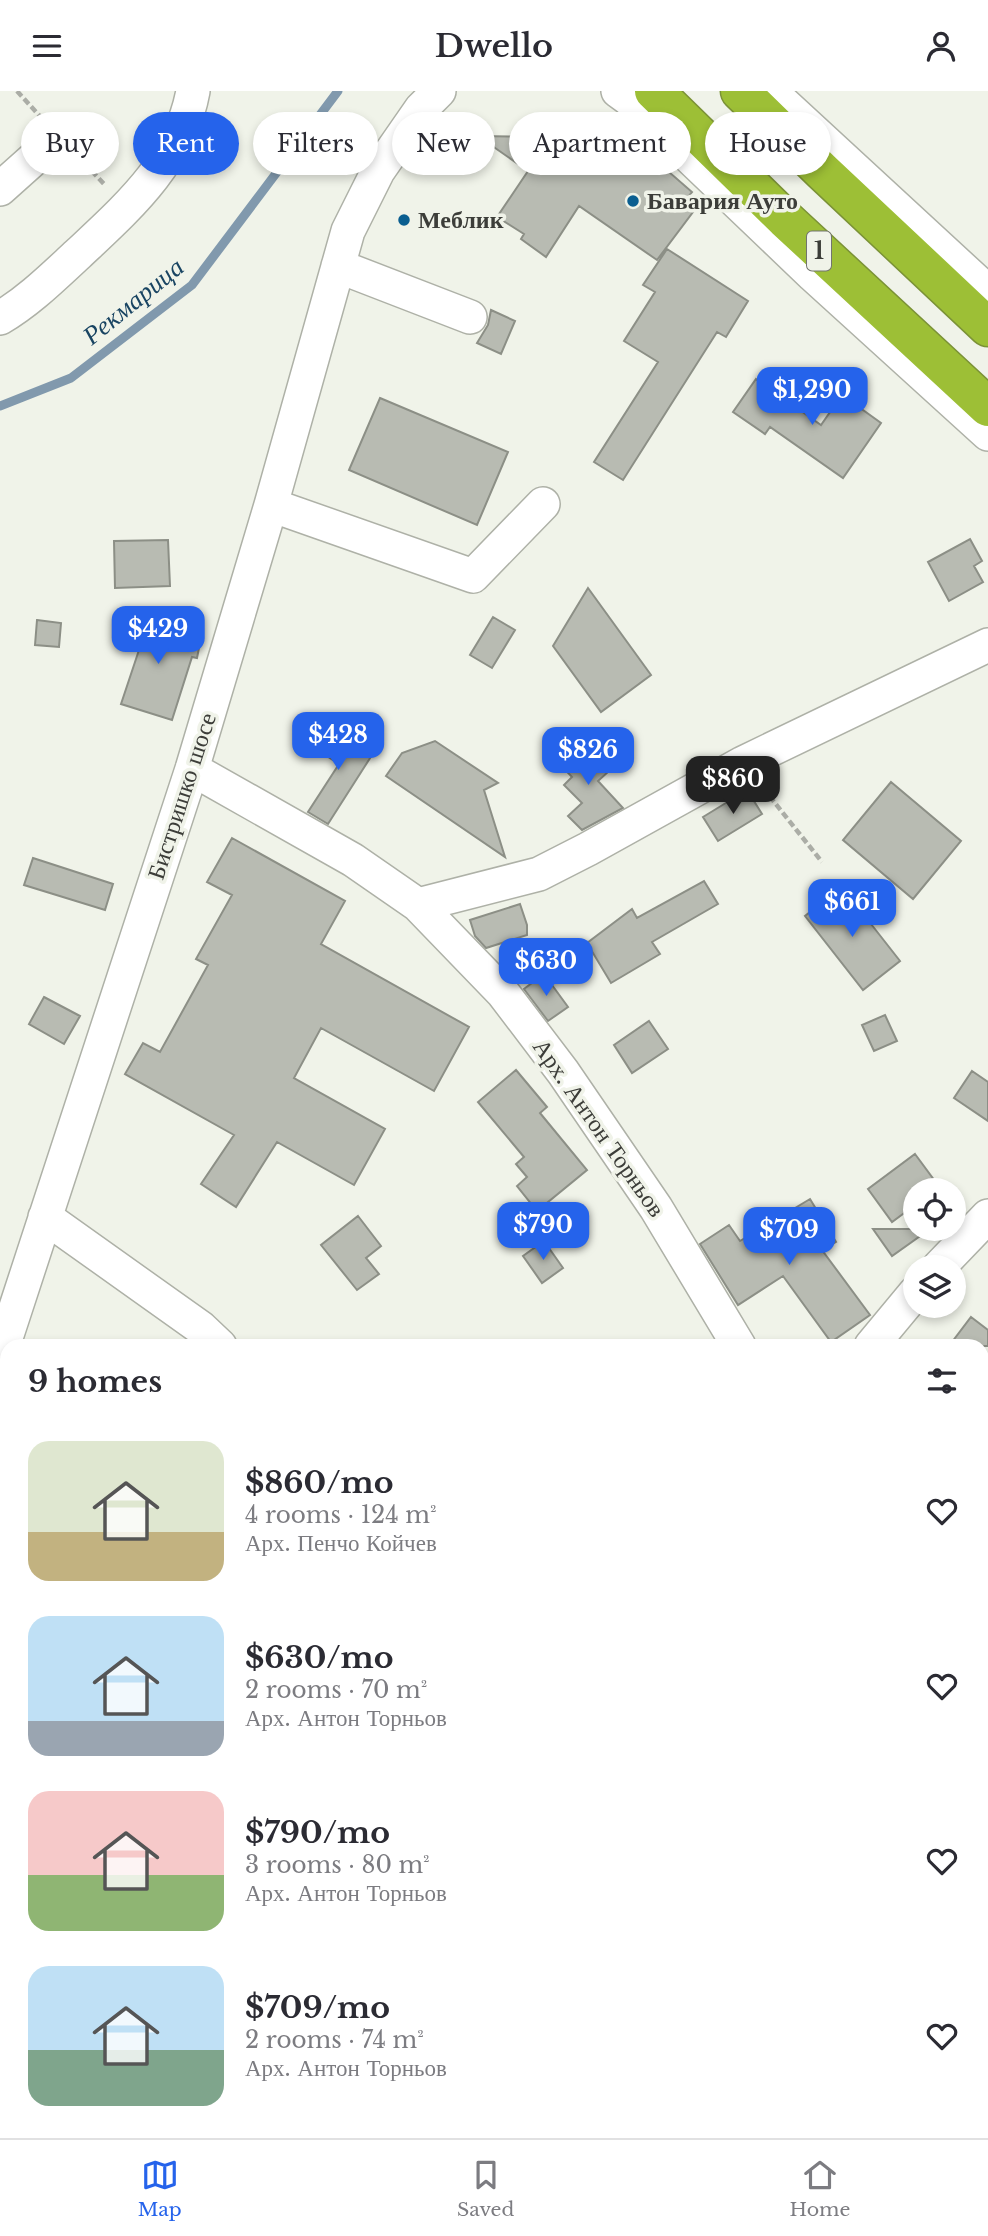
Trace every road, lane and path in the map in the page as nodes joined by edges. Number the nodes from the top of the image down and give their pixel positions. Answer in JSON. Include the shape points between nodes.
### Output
{"nodes":[{"id":1,"x":192,"y":91,"type":"edge"},
{"id":2,"x":439,"y":91,"type":"edge"},
{"id":3,"x":618,"y":91,"type":"edge"},
{"id":4,"x":654,"y":91,"type":"edge"},
{"id":5,"x":740,"y":91,"type":"edge"},
{"id":6,"x":770,"y":91,"type":"edge"},
{"id":7,"x":21,"y":170,"type":"edge"},
{"id":8,"x":0,"y":189,"type":"edge"},
{"id":9,"x":338,"y":266,"type":"junction"},
{"id":10,"x":988,"y":292,"type":"edge"},
{"id":11,"x":470,"y":317,"type":"dead end"},
{"id":12,"x":0,"y":318,"type":"edge"},
{"id":13,"x":988,"y":327,"type":"edge"},
{"id":14,"x":988,"y":407,"type":"edge"},
{"id":15,"x":988,"y":434,"type":"edge"},
{"id":16,"x":543,"y":504,"type":"dead end"},
{"id":17,"x":271,"y":505,"type":"junction"},
{"id":18,"x":988,"y":645,"type":"edge"},
{"id":19,"x":743,"y":763,"type":"junction"},
{"id":20,"x":192,"y":769,"type":"junction"},
{"id":21,"x":822,"y":862,"type":"dead end"},
{"id":22,"x":418,"y":905,"type":"junction"},
{"id":23,"x":988,"y":1216,"type":"edge"},
{"id":24,"x":45,"y":1217,"type":"junction"},
{"id":25,"x":951,"y":1255,"type":"edge"},
{"id":26,"x":903,"y":1307,"type":"edge"},
{"id":27,"x":6,"y":1339,"type":"edge"},
{"id":28,"x":213,"y":1339,"type":"edge"},
{"id":29,"x":735,"y":1339,"type":"edge"},
{"id":30,"x":877,"y":1339,"type":"edge"}],
"edges":[{"from":1,"to":12,"type":"street","via":[[179,132],[149,185],[38,291]]},
{"from":2,"to":9,"type":"street","name":"Бистришко шосе","via":[[378,171],[348,231]]},
{"from":3,"to":15,"type":"street"},
{"from":4,"to":14,"type":"highway","number":"1"},
{"from":5,"to":13,"type":"highway"},
{"from":6,"to":10,"type":"street"},
{"from":7,"to":8,"type":"street"},
{"from":9,"to":11,"type":"street"},
{"from":9,"to":17,"type":"street","name":"Бистришко шосе"},
{"from":16,"to":17,"type":"street","via":[[473,576]]},
{"from":17,"to":20,"type":"street","name":"Бистришко шосе"},
{"from":18,"to":19,"type":"street"},
{"from":19,"to":21,"type":"path"},
{"from":19,"to":22,"type":"street","via":[[539,874]]},
{"from":20,"to":22,"type":"street","name":"Арх. Антон Торньов","via":[[353,860]]},
{"from":20,"to":24,"type":"street","name":"Бистришко шосе"},
{"from":22,"to":29,"type":"street","name":"Арх. Антон Торньов","via":[[503,993],[563,1072],[656,1208]]},
{"from":23,"to":25,"type":"street"},
{"from":24,"to":27,"type":"street","name":"Бистришко шосе"},
{"from":24,"to":28,"type":"street"},
{"from":26,"to":30,"type":"street"}]}
